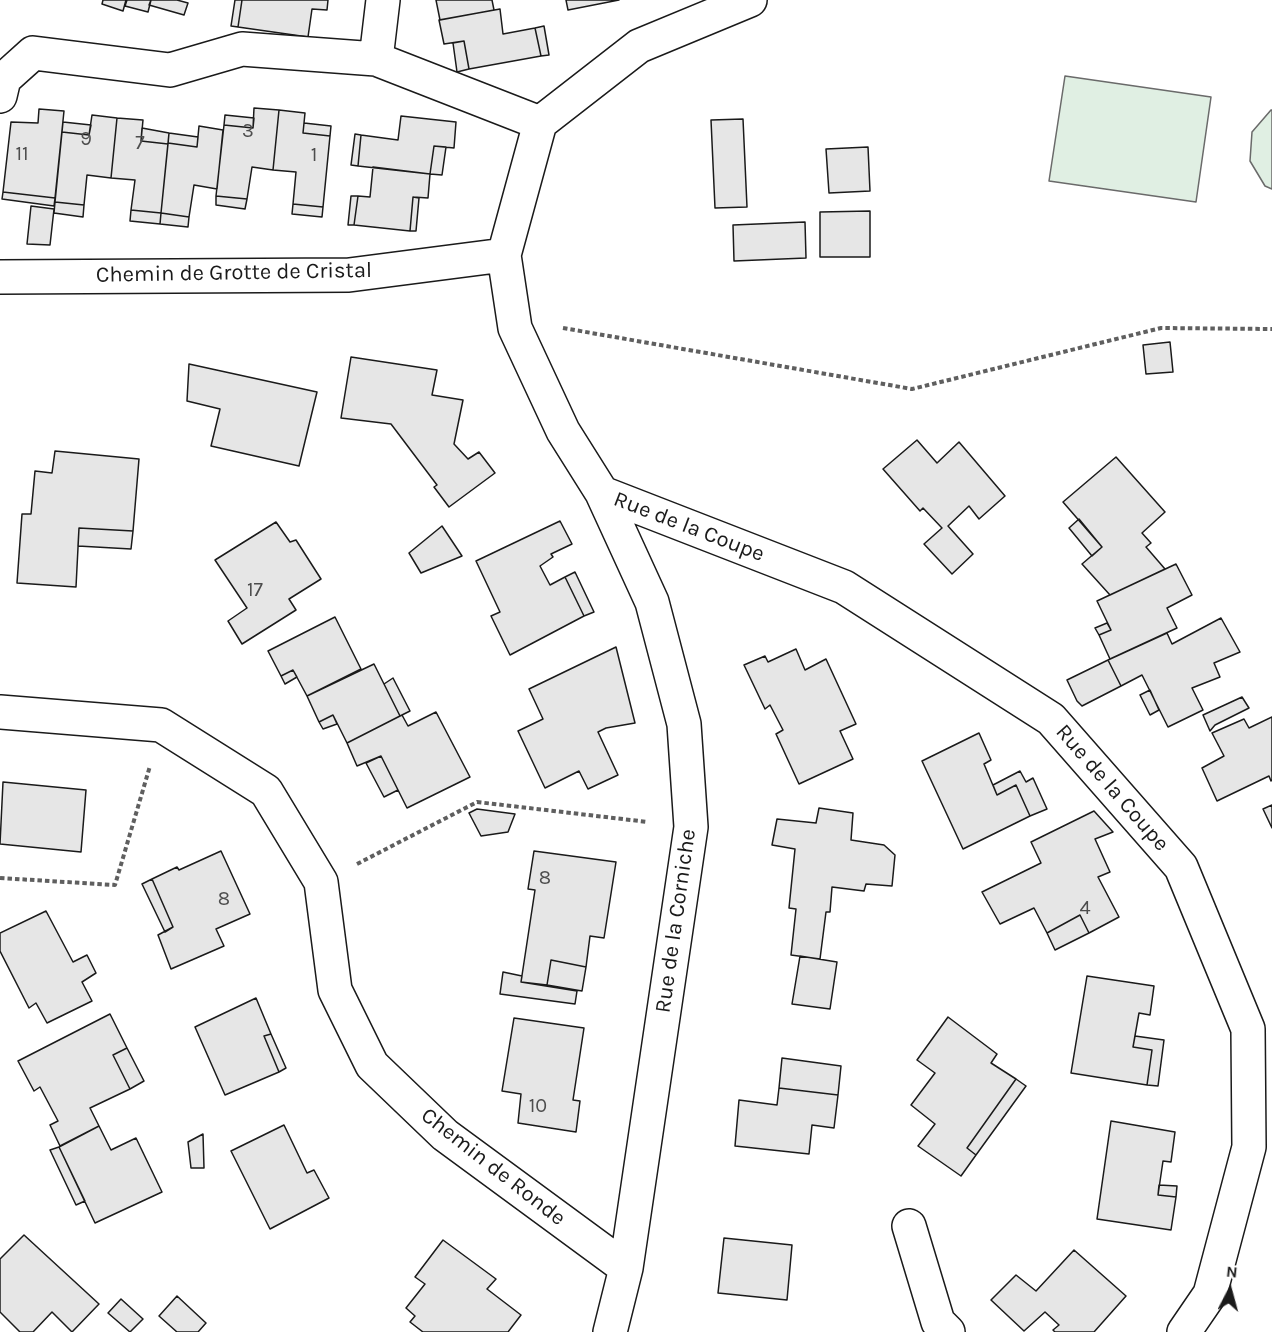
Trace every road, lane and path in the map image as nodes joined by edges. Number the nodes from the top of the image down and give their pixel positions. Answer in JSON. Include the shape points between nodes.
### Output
{"nodes":[{"id":1,"x":383,"y":0,"type":"edge"},
{"id":2,"x":750,"y":0,"type":"edge"},
{"id":3,"x":376,"y":59,"type":"junction"},
{"id":4,"x":0,"y":96,"type":"edge"},
{"id":5,"x":540,"y":123,"type":"junction"},
{"id":6,"x":504,"y":255,"type":"junction"},
{"id":7,"x":0,"y":277,"type":"edge"},
{"id":8,"x":514,"y":327,"type":"junction"},
{"id":9,"x":1272,"y":329,"type":"edge"},
{"id":10,"x":602,"y":493,"type":"junction"},
{"id":11,"x":0,"y":712,"type":"edge"},
{"id":12,"x":161,"y":725,"type":"junction"},
{"id":13,"x":691,"y":827,"type":"junction"},
{"id":14,"x":0,"y":878,"type":"edge"},
{"id":15,"x":321,"y":882,"type":"junction"},
{"id":16,"x":909,"y":1226,"type":"dead end"},
{"id":17,"x":626,"y":1268,"type":"junction"},
{"id":18,"x":610,"y":1332,"type":"edge"},
{"id":19,"x":948,"y":1332,"type":"edge"},
{"id":20,"x":1184,"y":1332,"type":"edge"}],
"edges":[{"from":1,"to":3,"type":"street"},
{"from":2,"to":5,"type":"street","via":[[639,46]]},
{"from":3,"to":4,"type":"street","via":[[242,49],[170,70],[33,53],[4,79]]},
{"from":3,"to":5,"type":"street"},
{"from":5,"to":6,"type":"street"},
{"from":6,"to":7,"type":"street","name":"Chemin de Grotte de Cristal","via":[[349,274]]},
{"from":6,"to":8,"type":"street","name":"Rue de la Corniche"},
{"from":8,"to":9,"type":"path","via":[[548,325],[912,390],[1161,327]]},
{"from":8,"to":10,"type":"street","name":"Rue de la Corniche","via":[[563,431]]},
{"from":10,"to":13,"type":"street","name":"Rue de la Corniche","via":[[652,602],[684,724]]},
{"from":10,"to":20,"type":"street","name":"Rue de la Coupe","via":[[844,587],[1051,719],[1181,867],[1248,1029],[1250,1147],[1210,1294]]},
{"from":11,"to":12,"type":"street","name":"Chemin de Ronde"},
{"from":12,"to":14,"type":"path","via":[[115,885]]},
{"from":12,"to":15,"type":"street","name":"Chemin de Ronde","via":[[266,791]]},
{"from":13,"to":15,"type":"path","via":[[477,802]]},
{"from":13,"to":17,"type":"street","name":"Rue de la Corniche"},
{"from":15,"to":17,"type":"street","name":"Chemin de Ronde","via":[[335,990],[372,1065],[445,1135]]},
{"from":16,"to":19,"type":"street","via":[[938,1322]]},
{"from":17,"to":18,"type":"street","name":"Rue de la Corniche"}]}
